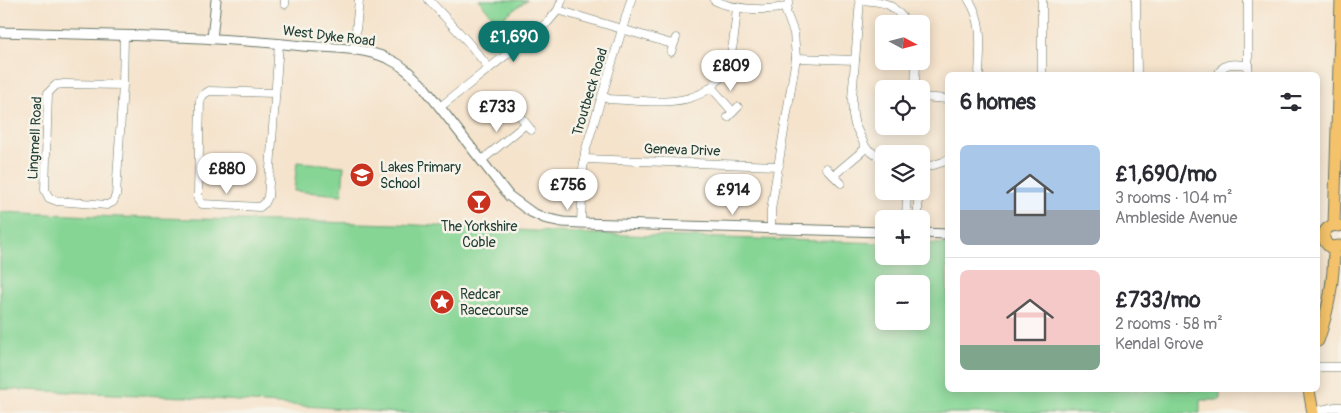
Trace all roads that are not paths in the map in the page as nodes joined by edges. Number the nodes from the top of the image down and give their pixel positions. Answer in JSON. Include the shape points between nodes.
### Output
{"nodes":[{"id":1,"x":216,"y":0,"type":"edge"},
{"id":2,"x":359,"y":0,"type":"edge"},
{"id":3,"x":429,"y":0,"type":"edge"},
{"id":4,"x":562,"y":0,"type":"edge"},
{"id":5,"x":631,"y":0,"type":"edge"},
{"id":6,"x":714,"y":0,"type":"edge"},
{"id":7,"x":860,"y":0,"type":"edge"},
{"id":8,"x":969,"y":0,"type":"edge"},
{"id":9,"x":1136,"y":0,"type":"edge"},
{"id":10,"x":1248,"y":0,"type":"edge"},
{"id":11,"x":1340,"y":0,"type":"edge"},
{"id":12,"x":1043,"y":2,"type":"edge"},
{"id":13,"x":787,"y":3,"type":"edge"},
{"id":14,"x":737,"y":7,"type":"junction"},
{"id":15,"x":558,"y":10,"type":"junction"},
{"id":16,"x":901,"y":15,"type":"edge"},
{"id":17,"x":622,"y":30,"type":"junction"},
{"id":18,"x":0,"y":32,"type":"edge"},
{"id":19,"x":124,"y":36,"type":"junction"},
{"id":20,"x":212,"y":39,"type":"junction"},
{"id":21,"x":279,"y":43,"type":"junction"},
{"id":22,"x":673,"y":45,"type":"dead end"},
{"id":23,"x":354,"y":51,"type":"junction"},
{"id":24,"x":796,"y":58,"type":"junction"},
{"id":25,"x":855,"y":60,"type":"junction"},
{"id":26,"x":1248,"y":65,"type":"junction"},
{"id":27,"x":489,"y":68,"type":"junction"},
{"id":28,"x":979,"y":72,"type":"edge"},
{"id":29,"x":1042,"y":72,"type":"edge"},
{"id":30,"x":1138,"y":72,"type":"edge"},
{"id":31,"x":1219,"y":72,"type":"edge"},
{"id":32,"x":1248,"y":72,"type":"edge"},
{"id":33,"x":123,"y":85,"type":"junction"},
{"id":34,"x":711,"y":87,"type":"junction"},
{"id":35,"x":275,"y":93,"type":"junction"},
{"id":36,"x":602,"y":96,"type":"junction"},
{"id":37,"x":930,"y":98,"type":"edge"},
{"id":38,"x":945,"y":99,"type":"edge"},
{"id":39,"x":1339,"y":103,"type":"edge"},
{"id":40,"x":440,"y":107,"type":"junction"},
{"id":41,"x":733,"y":112,"type":"dead end"},
{"id":42,"x":520,"y":116,"type":"dead end"},
{"id":43,"x":866,"y":148,"type":"junction"},
{"id":44,"x":875,"y":154,"type":"edge"},
{"id":45,"x":584,"y":159,"type":"junction"},
{"id":46,"x":482,"y":160,"type":"junction"},
{"id":47,"x":945,"y":161,"type":"edge"},
{"id":48,"x":778,"y":166,"type":"junction"},
{"id":49,"x":930,"y":166,"type":"edge"},
{"id":50,"x":826,"y":168,"type":"dead end"},
{"id":51,"x":834,"y":175,"type":"junction"},
{"id":52,"x":841,"y":183,"type":"dead end"},
{"id":53,"x":1338,"y":194,"type":"edge"},
{"id":54,"x":582,"y":223,"type":"junction"},
{"id":55,"x":1338,"y":226,"type":"edge"},
{"id":56,"x":771,"y":229,"type":"junction"},
{"id":57,"x":875,"y":232,"type":"edge"},
{"id":58,"x":930,"y":233,"type":"edge"},
{"id":59,"x":945,"y":234,"type":"edge"},
{"id":60,"x":1320,"y":238,"type":"edge"},
{"id":61,"x":1338,"y":247,"type":"edge"},
{"id":62,"x":1320,"y":335,"type":"edge"},
{"id":63,"x":1320,"y":367,"type":"edge"},
{"id":64,"x":1341,"y":367,"type":"edge"},
{"id":65,"x":1308,"y":392,"type":"edge"},
{"id":66,"x":1341,"y":407,"type":"edge"},
{"id":67,"x":1313,"y":413,"type":"edge"}],
"edges":[{"from":1,"to":20,"type":"street"},
{"from":2,"to":23,"type":"street"},
{"from":3,"to":27,"type":"street"},
{"from":4,"to":15,"type":"street"},
{"from":5,"to":17,"type":"street","name":"Troutbeck Road"},
{"from":6,"to":14,"type":"street"},
{"from":7,"to":16,"type":"street","via":[[890,5]]},
{"from":7,"to":25,"type":"street"},
{"from":8,"to":28,"type":"street","via":[[980,26]]},
{"from":9,"to":30,"type":"street"},
{"from":10,"to":26,"type":"street"},
{"from":11,"to":39,"type":"main road"},
{"from":12,"to":29,"type":"street"},
{"from":13,"to":14,"type":"street","via":[[768,10]]},
{"from":13,"to":24,"type":"street"},
{"from":14,"to":34,"type":"street","via":[[729,60]]},
{"from":15,"to":17,"type":"street"},
{"from":15,"to":27,"type":"street","via":[[548,22]]},
{"from":17,"to":22,"type":"street"},
{"from":17,"to":36,"type":"street","name":"Troutbeck Road"},
{"from":18,"to":19,"type":"street","name":"West Dyke Road"},
{"from":19,"to":20,"type":"street","name":"West Dyke Road"},
{"from":19,"to":33,"type":"street","name":"Lingmell Road"},
{"from":20,"to":21,"type":"street","name":"West Dyke Road"},
{"from":21,"to":23,"type":"street","name":"West Dyke Road"},
{"from":21,"to":35,"type":"street"},
{"from":23,"to":40,"type":"street","name":"West Dyke Road","via":[[390,59],[408,71]]},
{"from":24,"to":25,"type":"street"},
{"from":24,"to":48,"type":"street"},
{"from":25,"to":43,"type":"street","via":[[853,116]]},
{"from":26,"to":31,"type":"street","via":[[1226,64]]},
{"from":26,"to":32,"type":"street"},
{"from":27,"to":40,"type":"street"},
{"from":33,"to":33,"type":"street","name":"Lingmell Road","via":[[64,84],[56,85],[48,93],[45,190],[49,198],[107,205],[113,202]]},
{"from":34,"to":36,"type":"street","via":[[698,96],[680,101],[609,99]]},
{"from":34,"to":41,"type":"street"},
{"from":35,"to":35,"type":"street","via":[[265,203],[260,207],[202,204],[198,193],[200,101],[203,95],[209,91]]},
{"from":36,"to":45,"type":"street","name":"Troutbeck Road"},
{"from":37,"to":38,"type":"street"},
{"from":39,"to":53,"type":"main road"},
{"from":40,"to":46,"type":"street","name":"West Dyke Road"},
{"from":42,"to":46,"type":"street","via":[[529,127]]},
{"from":43,"to":44,"type":"street"},
{"from":43,"to":51,"type":"street"},
{"from":45,"to":48,"type":"street","name":"Geneva Drive"},
{"from":45,"to":54,"type":"street","name":"Troutbeck Road"},
{"from":46,"to":54,"type":"street","name":"West Dyke Road","via":[[509,196],[531,212],[552,220]]},
{"from":47,"to":49,"type":"street"},
{"from":48,"to":56,"type":"street"},
{"from":50,"to":51,"type":"street"},
{"from":51,"to":52,"type":"street"},
{"from":53,"to":55,"type":"main road"},
{"from":54,"to":56,"type":"street","name":"West Dyke Road"},
{"from":55,"to":60,"type":"main road","via":[[1327,228]]},
{"from":56,"to":57,"type":"street","name":"West Dyke Road"},
{"from":58,"to":59,"type":"street"},
{"from":60,"to":61,"type":"main road","via":[[1327,245]]},
{"from":61,"to":62,"type":"main road"},
{"from":63,"to":64,"type":"street"},
{"from":65,"to":67,"type":"main road"},
{"from":66,"to":67,"type":"street"}]}
